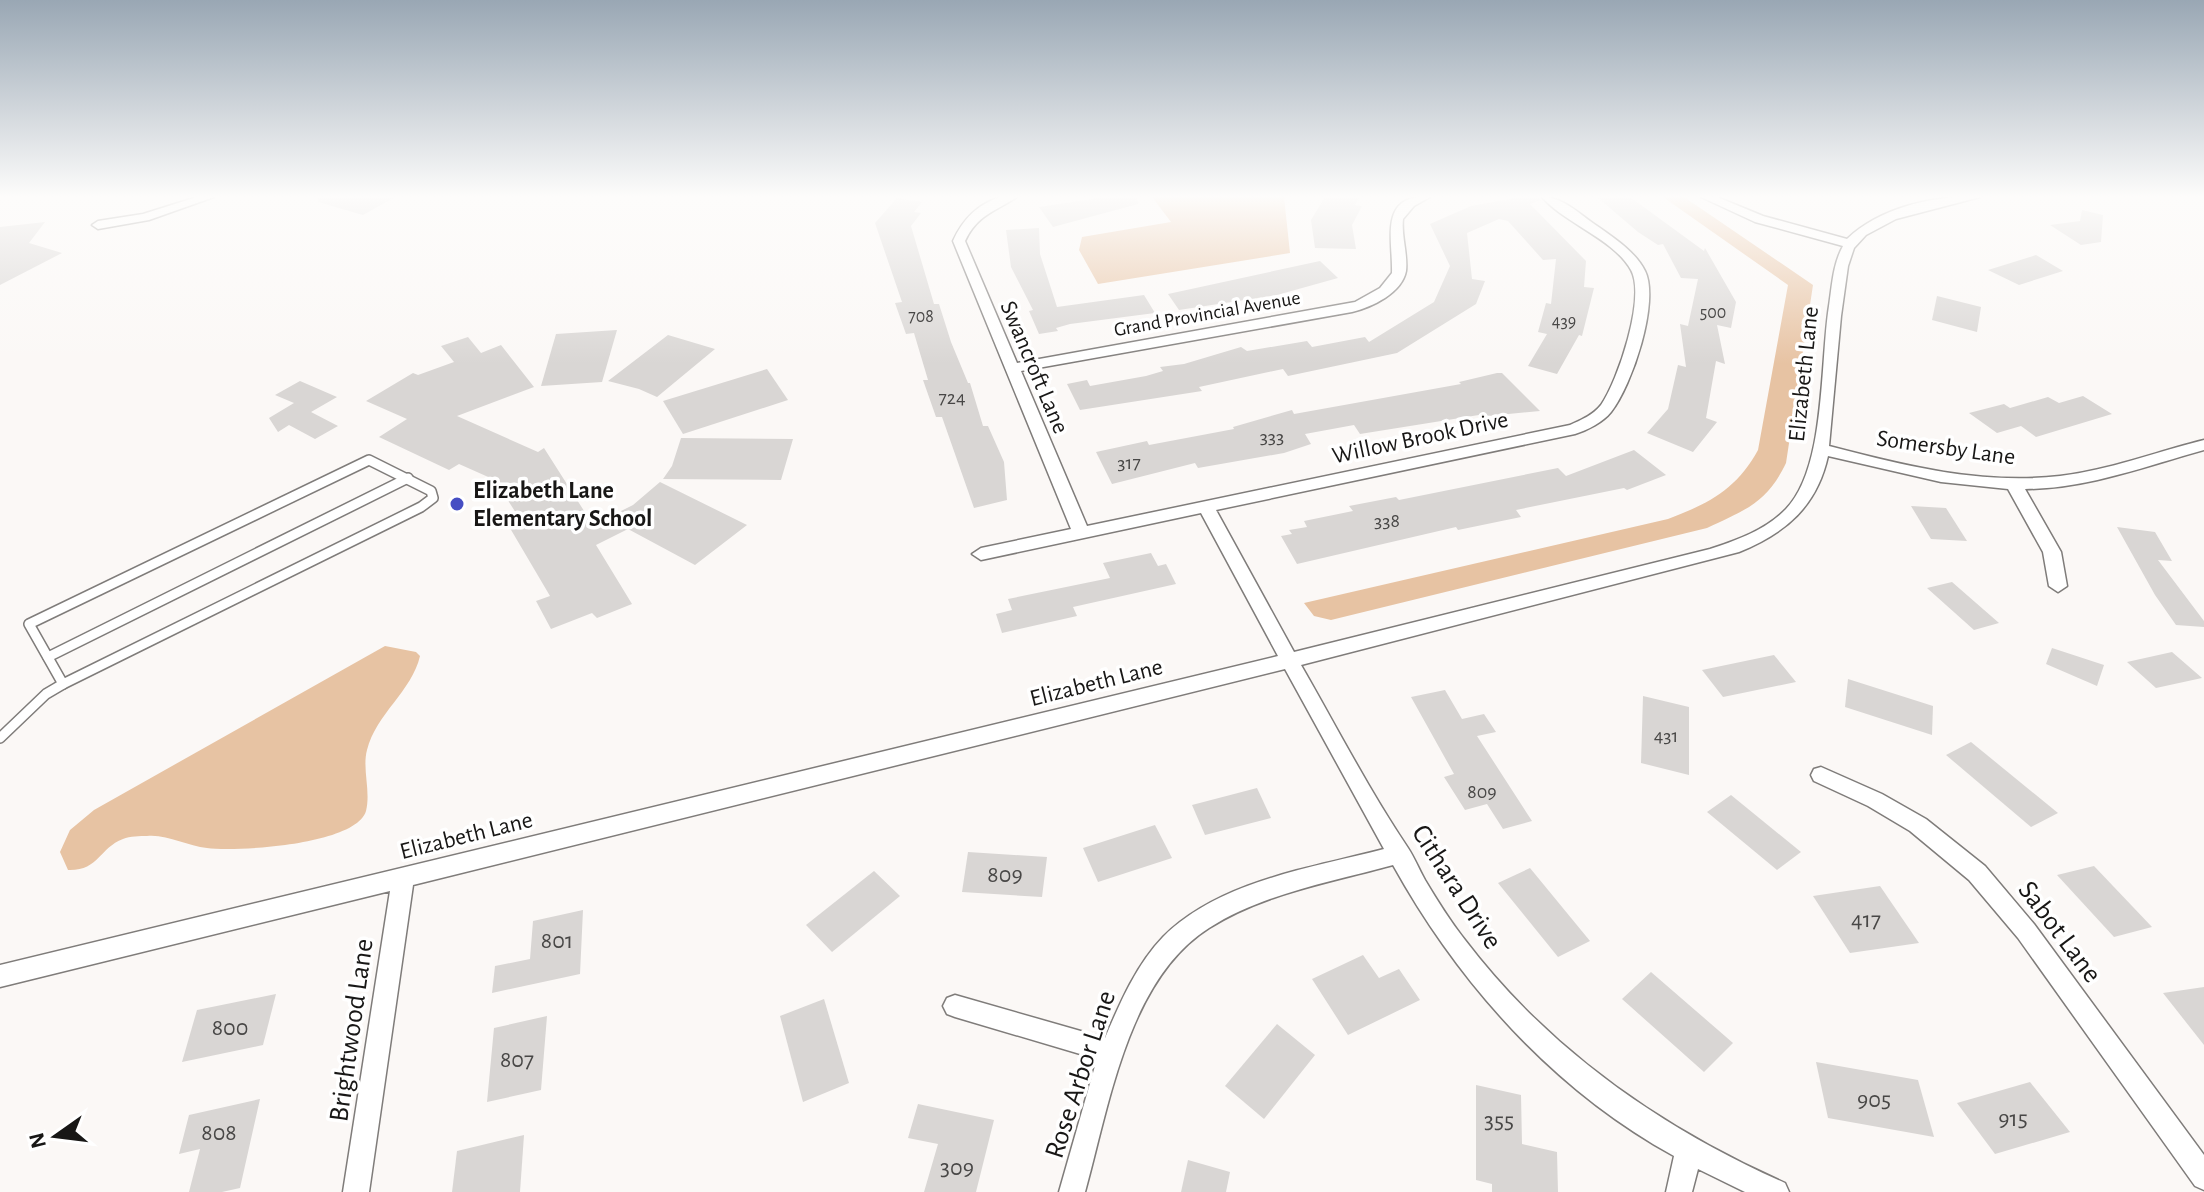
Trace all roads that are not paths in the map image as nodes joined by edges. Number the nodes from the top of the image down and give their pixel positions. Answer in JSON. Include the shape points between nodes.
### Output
{"nodes":[{"id":1,"x":961,"y":253,"type":"edge"},
{"id":2,"x":1399,"y":253,"type":"edge"},
{"id":3,"x":1621,"y":253,"type":"edge"},
{"id":4,"x":1848,"y":253,"type":"edge"},
{"id":5,"x":1012,"y":368,"type":"junction"},
{"id":6,"x":2204,"y":445,"type":"edge"},
{"id":7,"x":1822,"y":449,"type":"junction"},
{"id":8,"x":408,"y":478,"type":"junction"},
{"id":9,"x":2013,"y":483,"type":"junction"},
{"id":10,"x":1206,"y":506,"type":"junction"},
{"id":11,"x":1081,"y":533,"type":"junction"},
{"id":12,"x":981,"y":554,"type":"dead end"},
{"id":13,"x":2058,"y":586,"type":"dead end"},
{"id":14,"x":48,"y":657,"type":"junction"},
{"id":15,"x":1289,"y":660,"type":"junction"},
{"id":16,"x":63,"y":684,"type":"junction"},
{"id":17,"x":0,"y":738,"type":"edge"},
{"id":18,"x":1821,"y":775,"type":"dead end"},
{"id":19,"x":1400,"y":854,"type":"junction"},
{"id":20,"x":403,"y":877,"type":"junction"},
{"id":21,"x":0,"y":976,"type":"edge"},
{"id":22,"x":955,"y":1006,"type":"dead end"},
{"id":23,"x":1113,"y":1053,"type":"junction"},
{"id":24,"x":1689,"y":1150,"type":"junction"},
{"id":25,"x":2204,"y":1177,"type":"edge"},
{"id":26,"x":356,"y":1192,"type":"edge"},
{"id":27,"x":1072,"y":1192,"type":"edge"},
{"id":28,"x":1679,"y":1192,"type":"edge"},
{"id":29,"x":1776,"y":1192,"type":"edge"}],
"edges":[{"from":1,"to":5,"type":"street","name":"Swancroft Lane"},
{"from":2,"to":5,"type":"street","name":"Grand Provincial Avenue","via":[[1399,273],[1378,298],[1352,308]]},
{"from":3,"to":10,"type":"street","name":"Willow Brook Drive","via":[[1638,269],[1642,305],[1619,382],[1609,405],[1593,421]]},
{"from":4,"to":7,"type":"street","name":"Elizabeth Lane","via":[[1836,305]]},
{"from":5,"to":11,"type":"street","name":"Swancroft Lane"},
{"from":6,"to":9,"type":"street","name":"Somersby Lane","via":[[2086,476]]},
{"from":7,"to":9,"type":"street","name":"Somersby Lane","via":[[1920,472]]},
{"from":7,"to":15,"type":"street","name":"Elizabeth Lane","via":[[1799,505],[1772,528],[1737,546]]},
{"from":8,"to":14,"type":"lane"},
{"from":8,"to":14,"type":"lane","via":[[369,460],[29,624]]},
{"from":8,"to":16,"type":"lane","via":[[431,491],[433,498]]},
{"from":9,"to":13,"type":"street","via":[[2052,552]]},
{"from":10,"to":11,"type":"street","name":"Willow Brook Drive"},
{"from":10,"to":15,"type":"street","name":"Cithara Drive"},
{"from":11,"to":12,"type":"street","name":"Willow Brook Drive"},
{"from":14,"to":16,"type":"lane"},
{"from":15,"to":19,"type":"street","name":"Cithara Drive"},
{"from":15,"to":20,"type":"street","name":"Elizabeth Lane"},
{"from":16,"to":17,"type":"lane"},
{"from":18,"to":25,"type":"street","name":"Sabot Lane","via":[[1918,825],[1977,873],[2026,931]]},
{"from":19,"to":23,"type":"street","name":"Rose Arbor Lane","via":[[1237,902],[1197,923],[1144,978]]},
{"from":19,"to":24,"type":"street","name":"Cithara Drive","via":[[1442,928],[1528,1028],[1585,1078]]},
{"from":20,"to":21,"type":"street","name":"Elizabeth Lane"},
{"from":20,"to":26,"type":"street","name":"Brightwood Lane"},
{"from":22,"to":23,"type":"street"},
{"from":23,"to":27,"type":"street","name":"Rose Arbor Lane"},
{"from":24,"to":28,"type":"street"},
{"from":24,"to":29,"type":"street","name":"Cithara Drive"}]}
